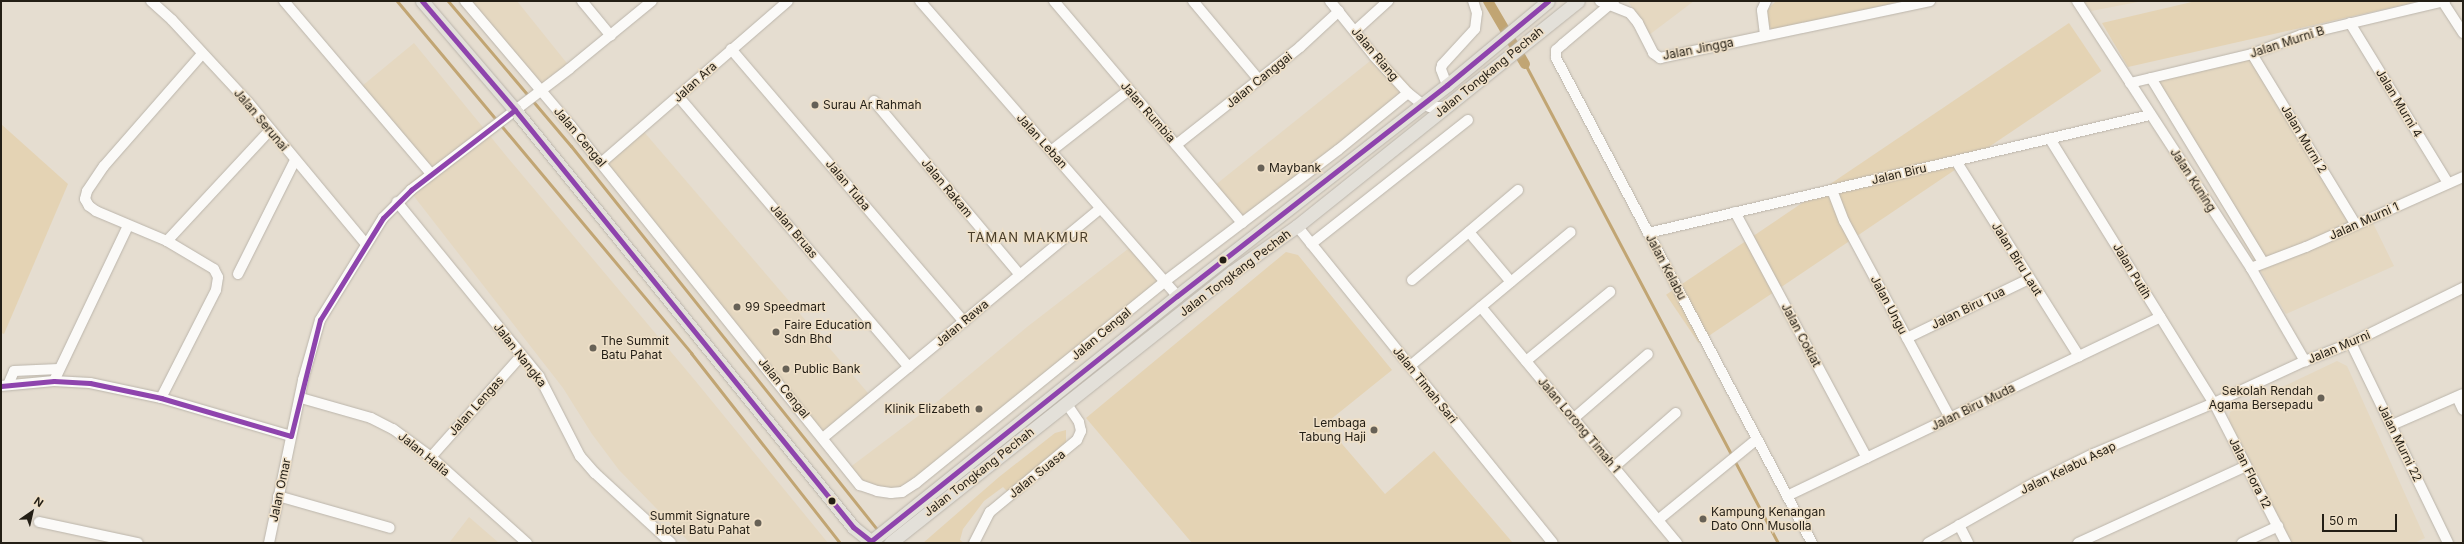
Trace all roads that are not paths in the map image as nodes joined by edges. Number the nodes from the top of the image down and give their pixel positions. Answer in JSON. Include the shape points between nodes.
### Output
{"nodes":[{"id":1,"x":151,"y":1,"type":"edge"},
{"id":2,"x":284,"y":1,"type":"edge"},
{"id":3,"x":422,"y":1,"type":"edge"},
{"id":4,"x":464,"y":1,"type":"edge"},
{"id":5,"x":582,"y":1,"type":"edge"},
{"id":6,"x":788,"y":1,"type":"edge"},
{"id":7,"x":920,"y":1,"type":"edge"},
{"id":8,"x":1054,"y":1,"type":"edge"},
{"id":9,"x":1193,"y":1,"type":"edge"},
{"id":10,"x":1330,"y":1,"type":"edge"},
{"id":11,"x":1388,"y":1,"type":"edge"},
{"id":12,"x":1473,"y":1,"type":"edge"},
{"id":13,"x":1548,"y":1,"type":"edge"},
{"id":14,"x":1578,"y":1,"type":"edge"},
{"id":15,"x":1766,"y":1,"type":"edge"},
{"id":16,"x":1930,"y":1,"type":"edge"},
{"id":17,"x":2077,"y":1,"type":"edge"},
{"id":18,"x":2444,"y":1,"type":"edge"},
{"id":19,"x":1607,"y":3,"type":"edge"},
{"id":20,"x":648,"y":4,"type":"edge"},
{"id":21,"x":1339,"y":11,"type":"junction"},
{"id":22,"x":2350,"y":23,"type":"junction"},
{"id":23,"x":1355,"y":31,"type":"junction"},
{"id":24,"x":2463,"y":33,"type":"edge"},
{"id":25,"x":1765,"y":35,"type":"junction"},
{"id":26,"x":611,"y":36,"type":"junction"},
{"id":27,"x":731,"y":49,"type":"junction"},
{"id":28,"x":202,"y":54,"type":"junction"},
{"id":29,"x":2252,"y":54,"type":"junction"},
{"id":30,"x":2151,"y":78,"type":"junction"},
{"id":31,"x":1259,"y":80,"type":"junction"},
{"id":32,"x":2130,"y":83,"type":"junction"},
{"id":33,"x":1447,"y":85,"type":"junction"},
{"id":34,"x":1129,"y":90,"type":"junction"},
{"id":35,"x":537,"y":93,"type":"junction"},
{"id":36,"x":1408,"y":93,"type":"junction"},
{"id":37,"x":678,"y":96,"type":"junction"},
{"id":38,"x":874,"y":101,"type":"dead end"},
{"id":39,"x":1422,"y":104,"type":"junction"},
{"id":40,"x":519,"y":107,"type":"junction"},
{"id":41,"x":1448,"y":107,"type":"junction"},
{"id":42,"x":2150,"y":115,"type":"junction"},
{"id":43,"x":1468,"y":120,"type":"dead end"},
{"id":44,"x":270,"y":130,"type":"junction"},
{"id":45,"x":2050,"y":139,"type":"junction"},
{"id":46,"x":1176,"y":145,"type":"junction"},
{"id":47,"x":1051,"y":151,"type":"junction"},
{"id":48,"x":295,"y":160,"type":"junction"},
{"id":49,"x":1956,"y":161,"type":"junction"},
{"id":50,"x":601,"y":163,"type":"junction"},
{"id":51,"x":431,"y":174,"type":"junction"},
{"id":52,"x":2463,"y":177,"type":"edge"},
{"id":53,"x":1322,"y":184,"type":"junction"},
{"id":54,"x":2448,"y":184,"type":"junction"},
{"id":55,"x":1518,"y":190,"type":"dead end"},
{"id":56,"x":1832,"y":190,"type":"junction"},
{"id":57,"x":397,"y":202,"type":"junction"},
{"id":58,"x":1100,"y":208,"type":"junction"},
{"id":59,"x":1735,"y":212,"type":"junction"},
{"id":60,"x":1242,"y":223,"type":"junction"},
{"id":61,"x":2356,"y":225,"type":"junction"},
{"id":62,"x":128,"y":226,"type":"junction"},
{"id":63,"x":1297,"y":226,"type":"junction"},
{"id":64,"x":1469,"y":232,"type":"junction"},
{"id":65,"x":1571,"y":232,"type":"dead end"},
{"id":66,"x":1648,"y":233,"type":"junction"},
{"id":67,"x":1252,"y":239,"type":"junction"},
{"id":68,"x":167,"y":242,"type":"junction"},
{"id":69,"x":366,"y":244,"type":"junction"},
{"id":70,"x":1311,"y":244,"type":"junction"},
{"id":71,"x":2263,"y":262,"type":"junction"},
{"id":72,"x":2251,"y":268,"type":"junction"},
{"id":73,"x":1237,"y":269,"type":"junction"},
{"id":74,"x":238,"y":274,"type":"dead end"},
{"id":75,"x":1020,"y":275,"type":"junction"},
{"id":76,"x":2029,"y":279,"type":"junction"},
{"id":77,"x":1412,"y":280,"type":"dead end"},
{"id":78,"x":1164,"y":282,"type":"junction"},
{"id":79,"x":1511,"y":282,"type":"junction"},
{"id":80,"x":2463,"y":288,"type":"edge"},
{"id":81,"x":1610,"y":292,"type":"dead end"},
{"id":82,"x":1177,"y":296,"type":"junction"},
{"id":83,"x":1481,"y":307,"type":"junction"},
{"id":84,"x":2160,"y":317,"type":"junction"},
{"id":85,"x":964,"y":322,"type":"junction"},
{"id":86,"x":1907,"y":338,"type":"junction"},
{"id":87,"x":2351,"y":343,"type":"junction"},
{"id":88,"x":1648,"y":354,"type":"dead end"},
{"id":89,"x":521,"y":356,"type":"junction"},
{"id":90,"x":2079,"y":356,"type":"junction"},
{"id":91,"x":1526,"y":361,"type":"junction"},
{"id":92,"x":2306,"y":361,"type":"junction"},
{"id":93,"x":1410,"y":366,"type":"junction"},
{"id":94,"x":909,"y":367,"type":"junction"},
{"id":95,"x":59,"y":369,"type":"junction"},
{"id":96,"x":54,"y":382,"type":"junction"},
{"id":97,"x":4,"y":386,"type":"edge"},
{"id":98,"x":2460,"y":395,"type":"edge"},
{"id":99,"x":161,"y":398,"type":"junction"},
{"id":100,"x":301,"y":398,"type":"junction"},
{"id":101,"x":1066,"y":403,"type":"junction"},
{"id":102,"x":2214,"y":404,"type":"junction"},
{"id":103,"x":2463,"y":410,"type":"edge"},
{"id":104,"x":1676,"y":413,"type":"dead end"},
{"id":105,"x":1950,"y":418,"type":"junction"},
{"id":106,"x":1573,"y":419,"type":"junction"},
{"id":107,"x":2392,"y":425,"type":"junction"},
{"id":108,"x":291,"y":436,"type":"junction"},
{"id":109,"x":824,"y":437,"type":"junction"},
{"id":110,"x":1757,"y":439,"type":"junction"},
{"id":111,"x":431,"y":457,"type":"junction"},
{"id":112,"x":1867,"y":458,"type":"junction"},
{"id":113,"x":2246,"y":466,"type":"junction"},
{"id":114,"x":1614,"y":467,"type":"junction"},
{"id":115,"x":953,"y":492,"type":"junction"},
{"id":116,"x":278,"y":496,"type":"junction"},
{"id":117,"x":1787,"y":496,"type":"junction"},
{"id":118,"x":1658,"y":520,"type":"junction"},
{"id":119,"x":39,"y":522,"type":"dead end"},
{"id":120,"x":1959,"y":525,"type":"junction"},
{"id":121,"x":2278,"y":526,"type":"junction"},
{"id":122,"x":390,"y":528,"type":"dead end"},
{"id":123,"x":138,"y":543,"type":"edge"},
{"id":124,"x":269,"y":543,"type":"edge"},
{"id":125,"x":528,"y":543,"type":"edge"},
{"id":126,"x":671,"y":543,"type":"edge"},
{"id":127,"x":868,"y":543,"type":"edge"},
{"id":128,"x":890,"y":543,"type":"edge"},
{"id":129,"x":904,"y":543,"type":"edge"},
{"id":130,"x":974,"y":543,"type":"edge"},
{"id":131,"x":1553,"y":543,"type":"edge"},
{"id":132,"x":1676,"y":543,"type":"edge"},
{"id":133,"x":1812,"y":543,"type":"edge"},
{"id":134,"x":1928,"y":543,"type":"edge"},
{"id":135,"x":1968,"y":543,"type":"edge"},
{"id":136,"x":2078,"y":543,"type":"edge"},
{"id":137,"x":2242,"y":543,"type":"edge"},
{"id":138,"x":2286,"y":543,"type":"edge"},
{"id":139,"x":2448,"y":543,"type":"edge"}],
"edges":[{"from":1,"to":28,"type":"street","name":"Jalan Serunai"},
{"from":2,"to":51,"type":"street"},
{"from":3,"to":40,"type":"main road"},
{"from":4,"to":35,"type":"street","name":"Jalan Cengal"},
{"from":5,"to":26,"type":"street"},
{"from":6,"to":27,"type":"street","name":"Jalan Ara"},
{"from":7,"to":47,"type":"street","name":"Jalan Leban"},
{"from":8,"to":34,"type":"street","name":"Jalan Rumbia"},
{"from":9,"to":31,"type":"street"},
{"from":10,"to":21,"type":"street","name":"Jalan Riang"},
{"from":11,"to":23,"type":"street"},
{"from":12,"to":33,"type":"street","via":[[1477,13],[1475,29],[1442,64],[1441,69]]},
{"from":13,"to":33,"type":"main road","name":"Jalan Tongkang Pechah"},
{"from":14,"to":41,"type":"main road","name":"Jalan Tongkang Pechah"},
{"from":15,"to":25,"type":"street","via":[[1762,10]]},
{"from":16,"to":25,"type":"street","name":"Jalan Jingga"},
{"from":17,"to":32,"type":"street","name":"Jalan Kuning"},
{"from":18,"to":22,"type":"street","name":"Jalan Murni B"},
{"from":18,"to":24,"type":"street"},
{"from":19,"to":25,"type":"street","name":"Jalan Jingga","via":[[1630,13],[1653,53],[1660,58]]},
{"from":19,"to":66,"type":"street","name":"Jalan Kelabu","via":[[1556,50],[1556,58]]},
{"from":20,"to":26,"type":"street","name":"Jalan Omar"},
{"from":21,"to":23,"type":"street","name":"Jalan Riang"},
{"from":21,"to":31,"type":"street","name":"Jalan Canggai"},
{"from":22,"to":29,"type":"street","name":"Jalan Murni B","via":[[2301,35]]},
{"from":22,"to":54,"type":"street","name":"Jalan Murni 4"},
{"from":23,"to":36,"type":"street","name":"Jalan Riang"},
{"from":26,"to":35,"type":"street","name":"Jalan Omar"},
{"from":27,"to":37,"type":"street","name":"Jalan Ara"},
{"from":27,"to":85,"type":"street","name":"Jalan Tuba"},
{"from":28,"to":44,"type":"street","name":"Jalan Serunai","via":[[248,102]]},
{"from":28,"to":62,"type":"street","via":[[104,166],[87,191],[85,198],[89,206]]},
{"from":29,"to":30,"type":"street","name":"Jalan Murni B"},
{"from":29,"to":61,"type":"street","name":"Jalan Murni 2"},
{"from":30,"to":32,"type":"street","name":"Jalan Murni B"},
{"from":30,"to":71,"type":"street"},
{"from":31,"to":46,"type":"street","name":"Jalan Canggai"},
{"from":32,"to":42,"type":"street","name":"Jalan Kuning"},
{"from":33,"to":39,"type":"main road","name":"Jalan Tongkang Pechah"},
{"from":34,"to":46,"type":"street","name":"Jalan Rumbia"},
{"from":34,"to":47,"type":"street"},
{"from":35,"to":40,"type":"street","name":"Jalan Omar"},
{"from":35,"to":50,"type":"street","name":"Jalan Cengal"},
{"from":36,"to":39,"type":"street","name":"Jalan Riang"},
{"from":36,"to":60,"type":"street","name":"Jalan Cengal"},
{"from":37,"to":50,"type":"street","name":"Jalan Ara"},
{"from":37,"to":94,"type":"street","name":"Jalan Bruas"},
{"from":38,"to":75,"type":"street","name":"Jalan Rakam"},
{"from":39,"to":41,"type":"street","via":[[1430,107]]},
{"from":39,"to":53,"type":"main road","name":"Jalan Tongkang Pechah"},
{"from":40,"to":51,"type":"street","name":"Jalan Omar"},
{"from":40,"to":127,"type":"main road"},
{"from":41,"to":63,"type":"main road","name":"Jalan Tongkang Pechah"},
{"from":42,"to":45,"type":"street","name":"Jalan Biru"},
{"from":42,"to":72,"type":"street","name":"Jalan Kuning"},
{"from":43,"to":70,"type":"street"},
{"from":44,"to":48,"type":"street","name":"Jalan Serunai"},
{"from":44,"to":68,"type":"street"},
{"from":45,"to":49,"type":"street","name":"Jalan Biru"},
{"from":45,"to":84,"type":"street","name":"Jalan Putih"},
{"from":46,"to":60,"type":"street","name":"Jalan Rumbia"},
{"from":47,"to":58,"type":"street","name":"Jalan Leban"},
{"from":48,"to":69,"type":"street","name":"Jalan Serunai"},
{"from":48,"to":74,"type":"street"},
{"from":49,"to":56,"type":"street","name":"Jalan Biru"},
{"from":49,"to":76,"type":"street","name":"Jalan Biru Laut"},
{"from":50,"to":109,"type":"street","name":"Jalan Cengal"},
{"from":51,"to":57,"type":"street","name":"Jalan Omar"},
{"from":52,"to":54,"type":"street","name":"Jalan Murni 1"},
{"from":53,"to":63,"type":"main road","via":[[1317,196],[1298,216]]},
{"from":53,"to":67,"type":"main road","name":"Jalan Tongkang Pechah"},
{"from":54,"to":61,"type":"street","name":"Jalan Murni 1"},
{"from":55,"to":64,"type":"street"},
{"from":56,"to":59,"type":"street","name":"Jalan Biru"},
{"from":56,"to":86,"type":"street","name":"Jalan Ungu","via":[[1844,221]]},
{"from":57,"to":69,"type":"street","name":"Jalan Omar"},
{"from":57,"to":89,"type":"street","name":"Jalan Nangka"},
{"from":58,"to":75,"type":"street","name":"Jalan Rawa"},
{"from":58,"to":78,"type":"street","name":"Jalan Leban"},
{"from":59,"to":66,"type":"street","name":"Jalan Biru"},
{"from":59,"to":112,"type":"street","name":"Jalan Coklat"},
{"from":60,"to":78,"type":"street","name":"Jalan Cengal"},
{"from":61,"to":71,"type":"street","name":"Jalan Murni 1"},
{"from":62,"to":68,"type":"street"},
{"from":62,"to":95,"type":"street"},
{"from":63,"to":67,"type":"main road","via":[[1287,224],[1266,237]]},
{"from":63,"to":70,"type":"street","name":"Jalan Timah Sari"},
{"from":63,"to":73,"type":"main road","name":"Jalan Tongkang Pechah"},
{"from":64,"to":77,"type":"street"},
{"from":64,"to":79,"type":"street"},
{"from":65,"to":79,"type":"street"},
{"from":66,"to":110,"type":"street","name":"Jalan Kelabu"},
{"from":67,"to":82,"type":"main road","name":"Jalan Tongkang Pechah"},
{"from":68,"to":99,"type":"street","via":[[214,269],[218,278],[216,290]]},
{"from":69,"to":100,"type":"street","name":"Jalan Omar","via":[[320,320],[303,380]]},
{"from":70,"to":93,"type":"street","name":"Jalan Timah Sari"},
{"from":71,"to":72,"type":"street","name":"Jalan Murni 1"},
{"from":72,"to":92,"type":"street","name":"Jalan Kuning"},
{"from":73,"to":82,"type":"main road","via":[[1224,270],[1188,298]]},
{"from":73,"to":101,"type":"main road","name":"Jalan Tongkang Pechah"},
{"from":75,"to":85,"type":"street","name":"Jalan Rawa"},
{"from":76,"to":86,"type":"street","name":"Jalan Biru Tua"},
{"from":76,"to":90,"type":"street","name":"Jalan Biru Laut"},
{"from":78,"to":82,"type":"street","name":"Jalan Leban"},
{"from":78,"to":109,"type":"street","name":"Jalan Cengal","via":[[1057,371],[902,492],[877,491],[860,485]]},
{"from":79,"to":83,"type":"street"},
{"from":80,"to":87,"type":"street","name":"Jalan Murni"},
{"from":81,"to":91,"type":"street"},
{"from":82,"to":127,"type":"main road","name":"Jalan Tongkang Pechah"},
{"from":83,"to":91,"type":"street","name":"Jalan Lorong Timah 1"},
{"from":83,"to":93,"type":"street"},
{"from":84,"to":90,"type":"street","name":"Jalan Biru Muda"},
{"from":84,"to":102,"type":"street","name":"Jalan Putih"},
{"from":85,"to":94,"type":"street","name":"Jalan Rawa"},
{"from":86,"to":105,"type":"street","name":"Jalan Ungu"},
{"from":87,"to":92,"type":"street","name":"Jalan Murni"},
{"from":87,"to":107,"type":"street","name":"Jalan Murni 22"},
{"from":88,"to":106,"type":"street"},
{"from":89,"to":111,"type":"street","name":"Jalan Lengas"},
{"from":89,"to":126,"type":"street","name":"Jalan Nangka","via":[[546,388],[580,456]]},
{"from":90,"to":105,"type":"street","name":"Jalan Biru Muda"},
{"from":91,"to":106,"type":"street","name":"Jalan Lorong Timah 1"},
{"from":92,"to":102,"type":"street","name":"Jalan Murni"},
{"from":93,"to":131,"type":"street","name":"Jalan Timah Sari"},
{"from":94,"to":109,"type":"street","name":"Jalan Rawa"},
{"from":95,"to":96,"type":"street"},
{"from":95,"to":97,"type":"street","via":[[14,371]]},
{"from":96,"to":97,"type":"street"},
{"from":96,"to":99,"type":"street","via":[[90,383]]},
{"from":98,"to":103,"type":"street"},
{"from":98,"to":107,"type":"street"},
{"from":99,"to":108,"type":"street"},
{"from":100,"to":108,"type":"street","name":"Jalan Omar"},
{"from":100,"to":111,"type":"street","name":"Jalan Halia","via":[[382,423]]},
{"from":101,"to":115,"type":"main road","name":"Jalan Tongkang Pechah"},
{"from":101,"to":130,"type":"street","name":"Jalan Suasa","via":[[1079,422],[1078,440],[990,512]]},
{"from":102,"to":113,"type":"street","name":"Jalan Flora 12"},
{"from":102,"to":120,"type":"street","name":"Jalan Kelabu Asap","via":[[2093,454]]},
{"from":104,"to":114,"type":"street"},
{"from":105,"to":112,"type":"street","name":"Jalan Biru Muda"},
{"from":106,"to":114,"type":"street","name":"Jalan Lorong Timah 1"},
{"from":107,"to":139,"type":"street","name":"Jalan Murni 22"},
{"from":108,"to":116,"type":"street","name":"Jalan Omar"},
{"from":110,"to":117,"type":"street","name":"Jalan Kelabu"},
{"from":110,"to":118,"type":"street"},
{"from":111,"to":125,"type":"street","name":"Jalan Halia"},
{"from":112,"to":117,"type":"street","name":"Jalan Biru Muda"},
{"from":113,"to":121,"type":"street","name":"Jalan Flora 12"},
{"from":113,"to":136,"type":"street"},
{"from":114,"to":118,"type":"street","name":"Jalan Lorong Timah 1"},
{"from":115,"to":128,"type":"main road","name":"Jalan Tongkang Pechah"},
{"from":115,"to":129,"type":"main road","via":[[944,507]]},
{"from":116,"to":122,"type":"street"},
{"from":116,"to":124,"type":"street","name":"Jalan Omar"},
{"from":117,"to":133,"type":"street","name":"Jalan Kelabu"},
{"from":118,"to":132,"type":"street","name":"Jalan Lorong Timah 1"},
{"from":119,"to":123,"type":"street"},
{"from":120,"to":134,"type":"street","name":"Jalan Kelabu Asap"},
{"from":120,"to":135,"type":"street"},
{"from":121,"to":137,"type":"street"},
{"from":121,"to":138,"type":"street","name":"Jalan Flora 12"}]}
